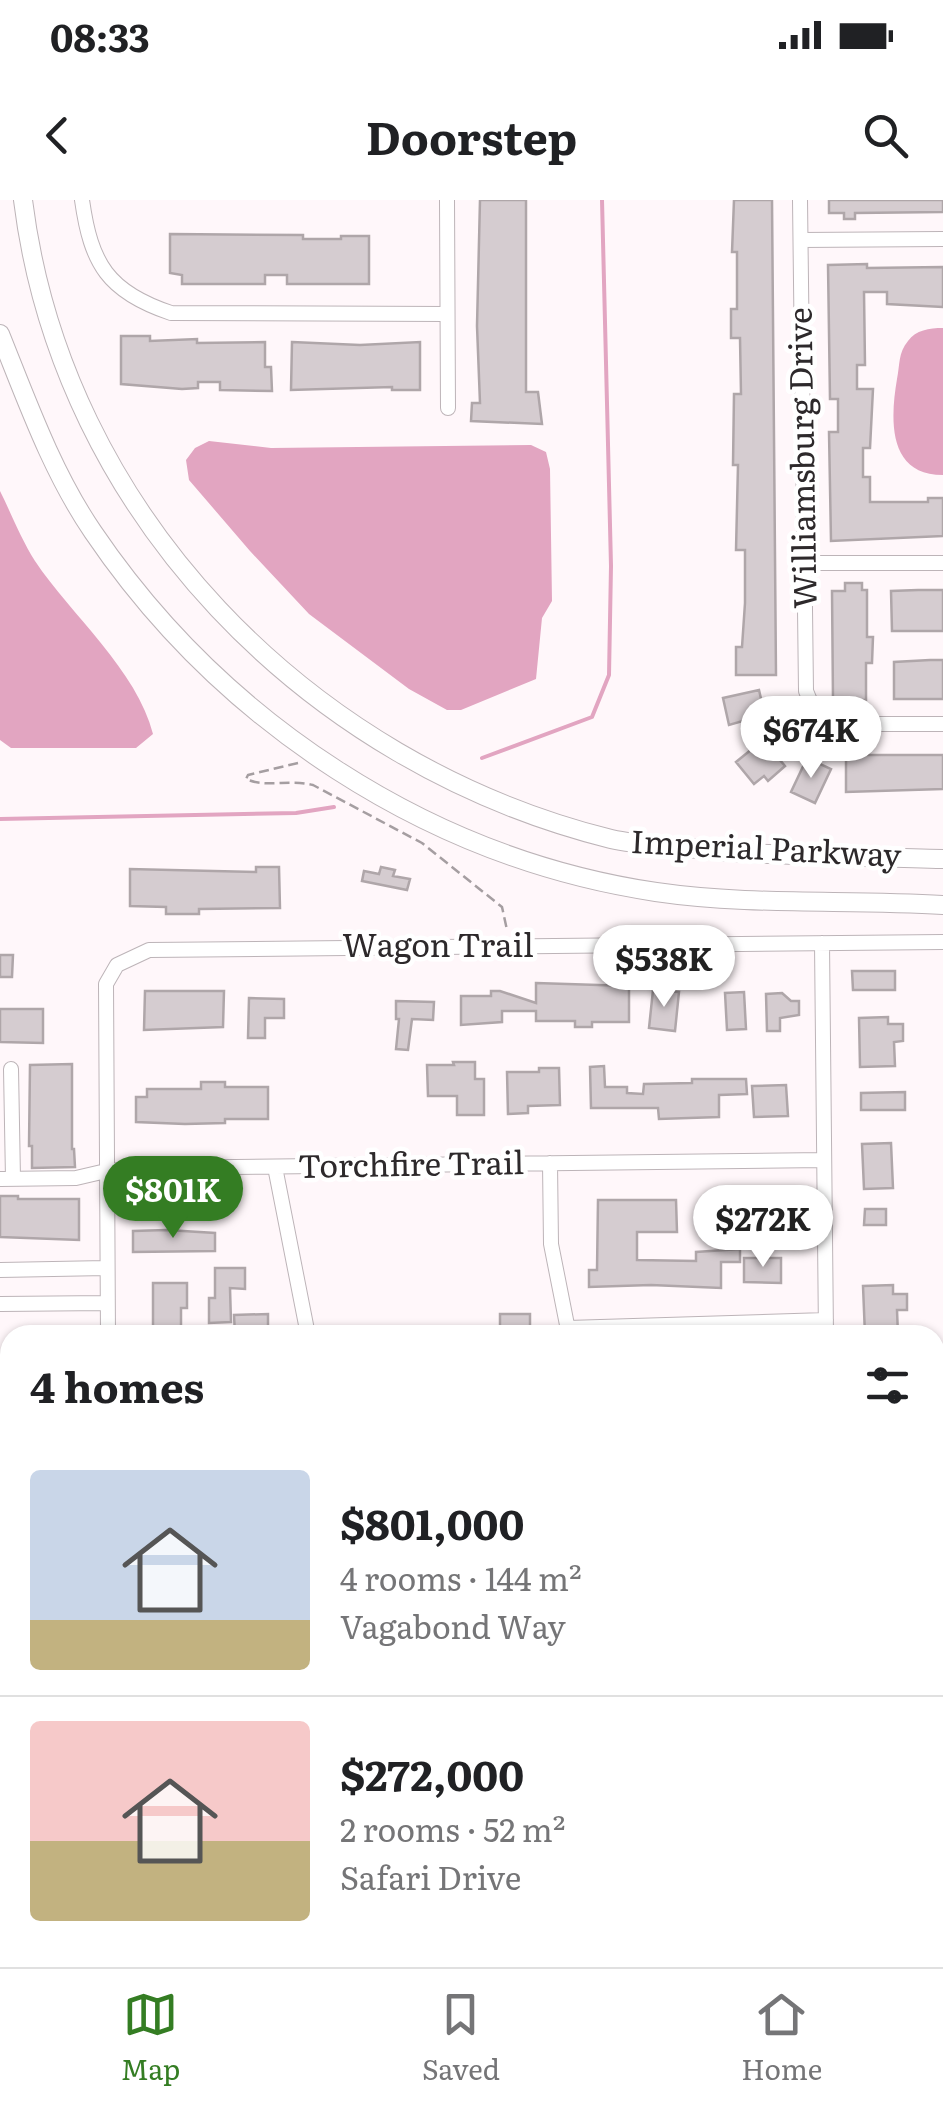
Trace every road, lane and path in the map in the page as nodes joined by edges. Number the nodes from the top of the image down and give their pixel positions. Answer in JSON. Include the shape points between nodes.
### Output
{"nodes":[{"id":1,"x":24,"y":200,"type":"edge"},
{"id":2,"x":82,"y":200,"type":"edge"},
{"id":3,"x":447,"y":200,"type":"edge"},
{"id":4,"x":800,"y":200,"type":"edge"},
{"id":5,"x":943,"y":238,"type":"edge"},
{"id":6,"x":801,"y":240,"type":"junction"},
{"id":7,"x":447,"y":314,"type":"junction"},
{"id":8,"x":0,"y":334,"type":"edge"},
{"id":9,"x":448,"y":408,"type":"dead end"},
{"id":10,"x":943,"y":563,"type":"edge"},
{"id":11,"x":805,"y":564,"type":"junction"},
{"id":12,"x":943,"y":724,"type":"edge"},
{"id":13,"x":298,"y":763,"type":"dead end"},
{"id":14,"x":943,"y":859,"type":"edge"},
{"id":15,"x":943,"y":905,"type":"edge"},
{"id":16,"x":943,"y":942,"type":"edge"},
{"id":17,"x":822,"y":943,"type":"junction"},
{"id":18,"x":511,"y":946,"type":"junction"},
{"id":19,"x":10,"y":1069,"type":"dead end"},
{"id":20,"x":824,"y":1160,"type":"junction"},
{"id":21,"x":550,"y":1164,"type":"junction"},
{"id":22,"x":275,"y":1167,"type":"junction"},
{"id":23,"x":106,"y":1171,"type":"junction"},
{"id":24,"x":7,"y":1178,"type":"edge"},
{"id":25,"x":106,"y":1268,"type":"junction"},
{"id":26,"x":0,"y":1270,"type":"edge"},
{"id":27,"x":107,"y":1303,"type":"junction"},
{"id":28,"x":0,"y":1304,"type":"edge"},
{"id":29,"x":108,"y":1325,"type":"edge"},
{"id":30,"x":306,"y":1325,"type":"edge"},
{"id":31,"x":567,"y":1325,"type":"edge"},
{"id":32,"x":826,"y":1325,"type":"edge"}],
"edges":[{"from":1,"to":14,"type":"main road","name":"Imperial Parkway","via":[[30,250],[61,356],[106,458],[162,543],[235,629],[308,694],[397,754],[497,803],[614,840],[738,854]]},
{"from":2,"to":7,"type":"street","via":[[104,273],[143,304],[170,312]]},
{"from":3,"to":7,"type":"street"},
{"from":4,"to":6,"type":"street","name":"Williamsburg Drive"},
{"from":5,"to":6,"type":"street"},
{"from":6,"to":11,"type":"street","name":"Williamsburg Drive"},
{"from":7,"to":9,"type":"street"},
{"from":8,"to":15,"type":"main road","name":"Imperial Parkway","via":[[38,430],[91,529],[155,616],[266,722],[346,777],[452,833],[552,869],[656,892]]},
{"from":10,"to":11,"type":"street"},
{"from":11,"to":12,"type":"street","name":"Williamsburg Drive","via":[[806,691],[816,715],[828,724]]},
{"from":13,"to":18,"type":"path","via":[[246,779],[313,786],[422,843],[502,907]]},
{"from":16,"to":17,"type":"street","name":"Wagon Trail"},
{"from":17,"to":18,"type":"street","name":"Wagon Trail"},
{"from":17,"to":20,"type":"street"},
{"from":18,"to":23,"type":"street","name":"Wagon Trail","via":[[149,950],[117,965],[106,984]]},
{"from":19,"to":24,"type":"street"},
{"from":20,"to":21,"type":"street","name":"Torchfire Trail"},
{"from":20,"to":32,"type":"street"},
{"from":21,"to":22,"type":"street","name":"Torchfire Trail"},
{"from":21,"to":31,"type":"street","via":[[551,1244]]},
{"from":22,"to":23,"type":"street","name":"Torchfire Trail"},
{"from":22,"to":30,"type":"street"},
{"from":23,"to":24,"type":"street","name":"Torchfire Trail"},
{"from":23,"to":25,"type":"street"},
{"from":25,"to":26,"type":"street"},
{"from":25,"to":27,"type":"street"},
{"from":27,"to":28,"type":"street"},
{"from":27,"to":29,"type":"street"}]}
